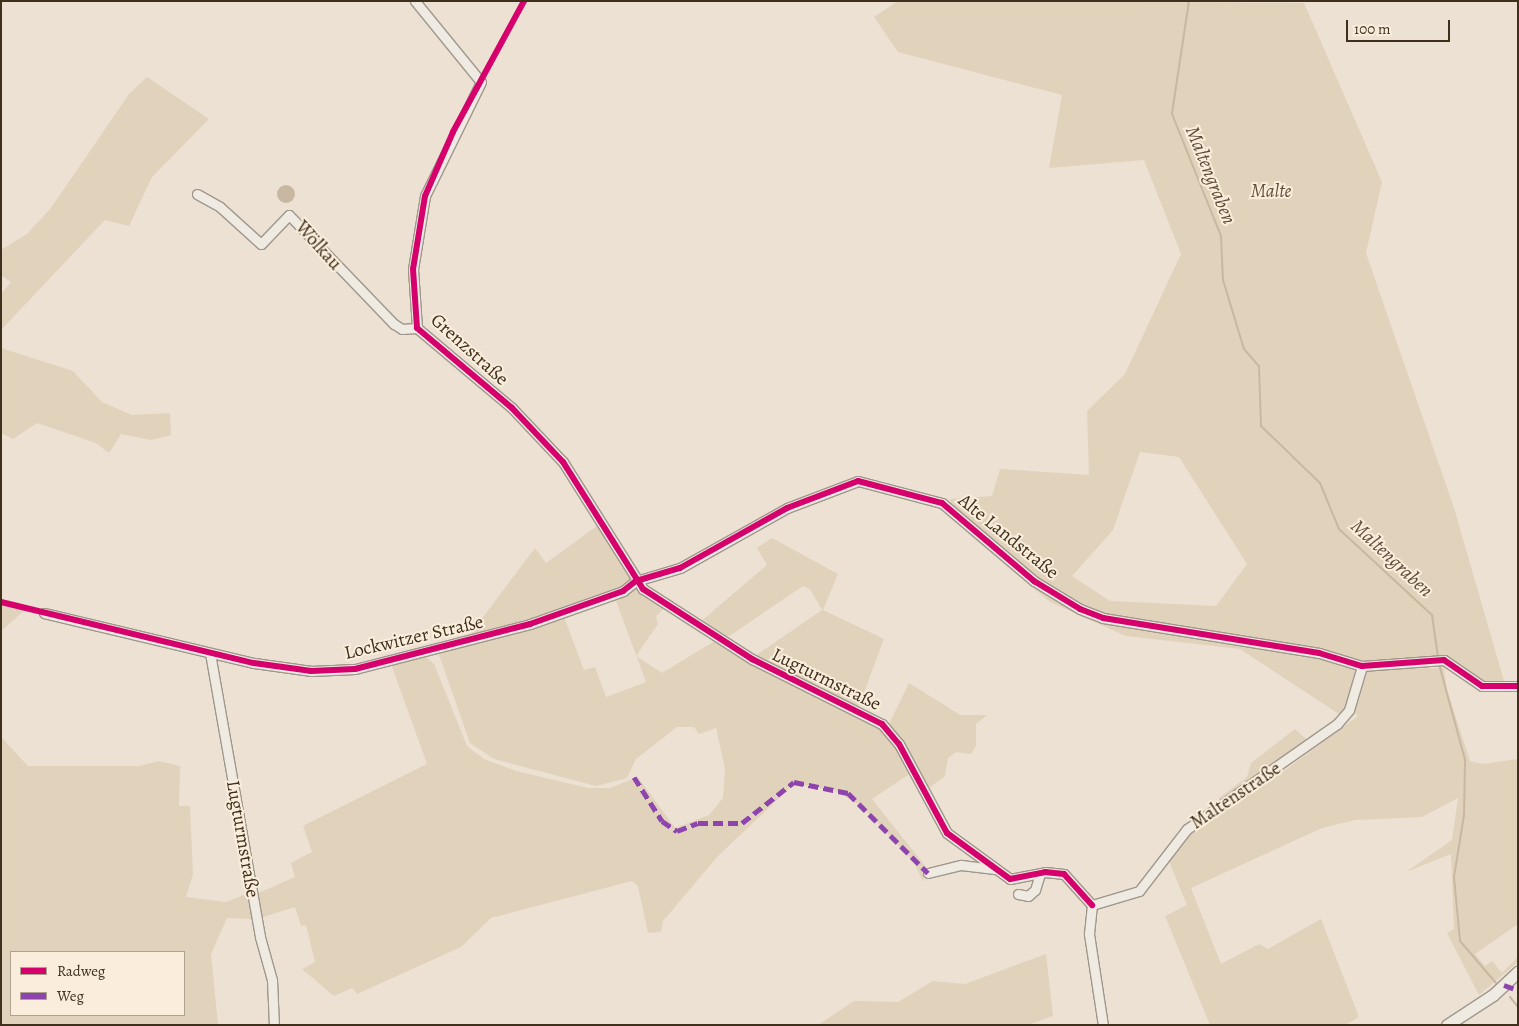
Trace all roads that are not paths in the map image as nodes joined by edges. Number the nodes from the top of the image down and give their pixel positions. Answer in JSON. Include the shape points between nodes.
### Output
{"nodes":[{"id":1,"x":415,"y":1,"type":"edge"},
{"id":2,"x":197,"y":194,"type":"dead end"},
{"id":3,"x":417,"y":328,"type":"junction"},
{"id":4,"x":636,"y":581,"type":"junction"},
{"id":5,"x":44,"y":613,"type":"dead end"},
{"id":6,"x":210,"y":653,"type":"junction"},
{"id":7,"x":1362,"y":666,"type":"junction"},
{"id":8,"x":1518,"y":686,"type":"edge"},
{"id":9,"x":995,"y":868,"type":"junction"},
{"id":10,"x":928,"y":873,"type":"dead end"},
{"id":11,"x":1040,"y":874,"type":"junction"},
{"id":12,"x":1018,"y":894,"type":"dead end"},
{"id":13,"x":1092,"y":905,"type":"junction"},
{"id":14,"x":1518,"y":972,"type":"edge"},
{"id":15,"x":274,"y":1025,"type":"edge"},
{"id":16,"x":1103,"y":1025,"type":"edge"},
{"id":17,"x":1447,"y":1025,"type":"edge"}],
"edges":[{"from":1,"to":3,"type":"street","name":"Grenzstraße","via":[[481,82],[436,166],[423,203],[413,269]]},
{"from":2,"to":3,"type":"street","name":"Wölkau","via":[[220,207],[261,244],[289,215],[394,324],[402,329]]},
{"from":3,"to":4,"type":"street","name":"Grenzstraße","via":[[512,408],[563,462],[609,531]]},
{"from":4,"to":6,"type":"street","name":"Lockwitzer Straße","via":[[623,592],[530,624],[355,669],[311,671]]},
{"from":4,"to":7,"type":"street","name":"Alte Landstraße","via":[[680,568],[786,508],[858,480],[869,481],[942,502],[1034,581],[1086,612],[1244,644],[1319,653]]},
{"from":4,"to":9,"type":"street","name":"Lugturmstraße","via":[[752,659],[882,724],[899,744],[942,828]]},
{"from":5,"to":6,"type":"street","name":"Lockwitzer Straße"},
{"from":6,"to":15,"type":"street","name":"Lugturmstraße","via":[[260,937],[272,980]]},
{"from":7,"to":8,"type":"street","name":"Alte Landstraße","via":[[1438,661],[1458,666],[1482,686]]},
{"from":7,"to":13,"type":"street","name":"Maltenstraße","via":[[1349,710],[1337,724],[1187,828],[1139,891]]},
{"from":9,"to":10,"type":"street","via":[[961,865]]},
{"from":9,"to":11,"type":"street","name":"Lugturmstraße","via":[[1010,879]]},
{"from":11,"to":12,"type":"street","via":[[1035,890],[1028,896]]},
{"from":11,"to":13,"type":"street","via":[[1064,874]]},
{"from":13,"to":16,"type":"street","via":[[1089,934]]},
{"from":14,"to":17,"type":"main road","via":[[1493,995]]}]}
